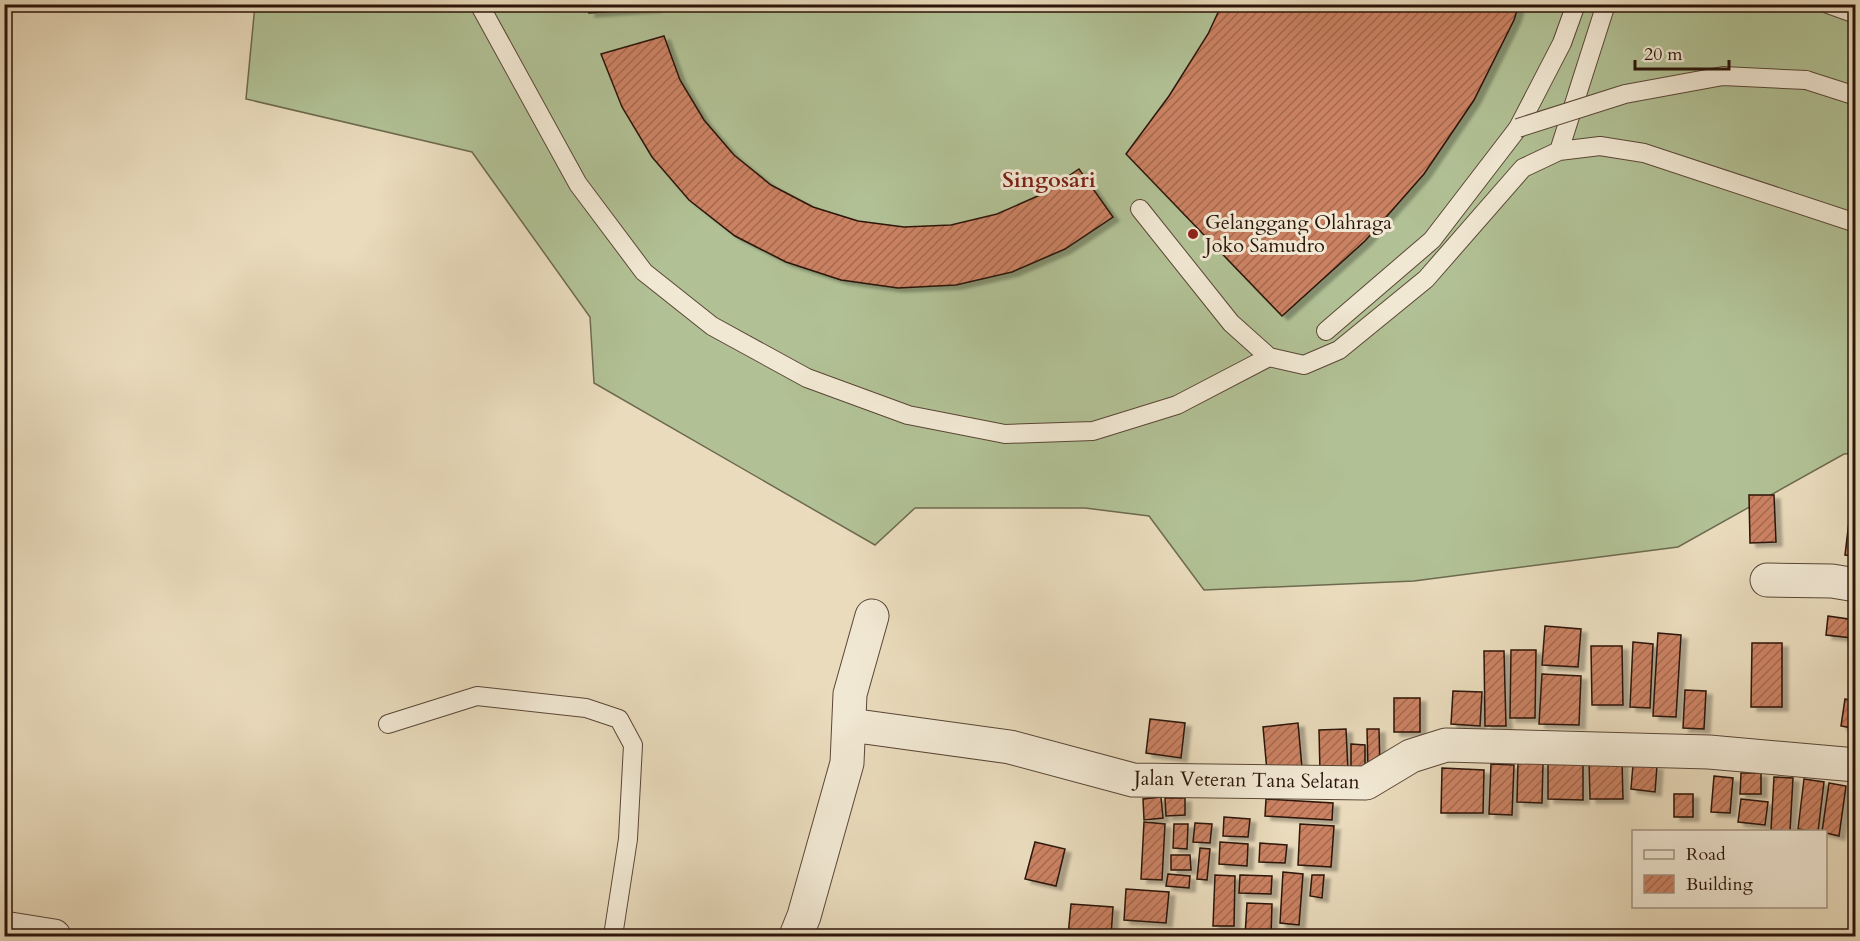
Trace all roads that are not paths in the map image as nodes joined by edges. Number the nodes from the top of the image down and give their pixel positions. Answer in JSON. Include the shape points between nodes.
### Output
{"nodes":[{"id":1,"x":479,"y":4,"type":"edge"},
{"id":2,"x":1576,"y":4,"type":"edge"},
{"id":3,"x":1606,"y":4,"type":"edge"},
{"id":4,"x":1828,"y":4,"type":"edge"},
{"id":5,"x":1856,"y":14,"type":"edge"},
{"id":6,"x":1856,"y":96,"type":"edge"},
{"id":7,"x":1518,"y":128,"type":"junction"},
{"id":8,"x":1559,"y":151,"type":"junction"},
{"id":9,"x":1140,"y":209,"type":"dead end"},
{"id":10,"x":1856,"y":223,"type":"edge"},
{"id":11,"x":1326,"y":331,"type":"dead end"},
{"id":12,"x":1269,"y":357,"type":"junction"},
{"id":13,"x":1767,"y":580,"type":"dead end"},
{"id":14,"x":1856,"y":585,"type":"edge"},
{"id":15,"x":872,"y":616,"type":"dead end"},
{"id":16,"x":388,"y":724,"type":"dead end"},
{"id":17,"x":850,"y":725,"type":"junction"},
{"id":18,"x":1856,"y":765,"type":"edge"},
{"id":19,"x":4,"y":928,"type":"edge"},
{"id":20,"x":54,"y":936,"type":"edge"},
{"id":21,"x":613,"y":936,"type":"edge"},
{"id":22,"x":796,"y":936,"type":"edge"}],
"edges":[{"from":1,"to":12,"type":"lane","via":[[578,184],[644,272],[712,326],[807,378],[908,415],[1005,434],[1093,431],[1177,405]]},
{"from":2,"to":7,"type":"lane","via":[[1563,43]]},
{"from":3,"to":8,"type":"lane"},
{"from":4,"to":5,"type":"lane"},
{"from":6,"to":7,"type":"lane","bridge":true,"via":[[1806,80],[1724,76],[1625,94]]},
{"from":7,"to":11,"type":"lane","via":[[1432,240]]},
{"from":8,"to":10,"type":"lane","via":[[1600,146],[1644,153]]},
{"from":8,"to":12,"type":"lane","via":[[1523,168],[1426,279],[1339,350],[1305,365]]},
{"from":9,"to":12,"type":"lane","via":[[1232,323]]},
{"from":13,"to":14,"type":"street"},
{"from":15,"to":17,"type":"street","via":[[850,694]]},
{"from":16,"to":21,"type":"lane","via":[[477,696],[586,708],[619,719],[633,745],[628,839]]},
{"from":17,"to":18,"type":"street","name":"Jalan Veteran Tana Selatan","via":[[1010,747],[1133,780],[1366,783],[1411,756],[1446,745],[1709,752]]},
{"from":17,"to":22,"type":"street","via":[[841,785]]},
{"from":19,"to":20,"type":"street"}]}
